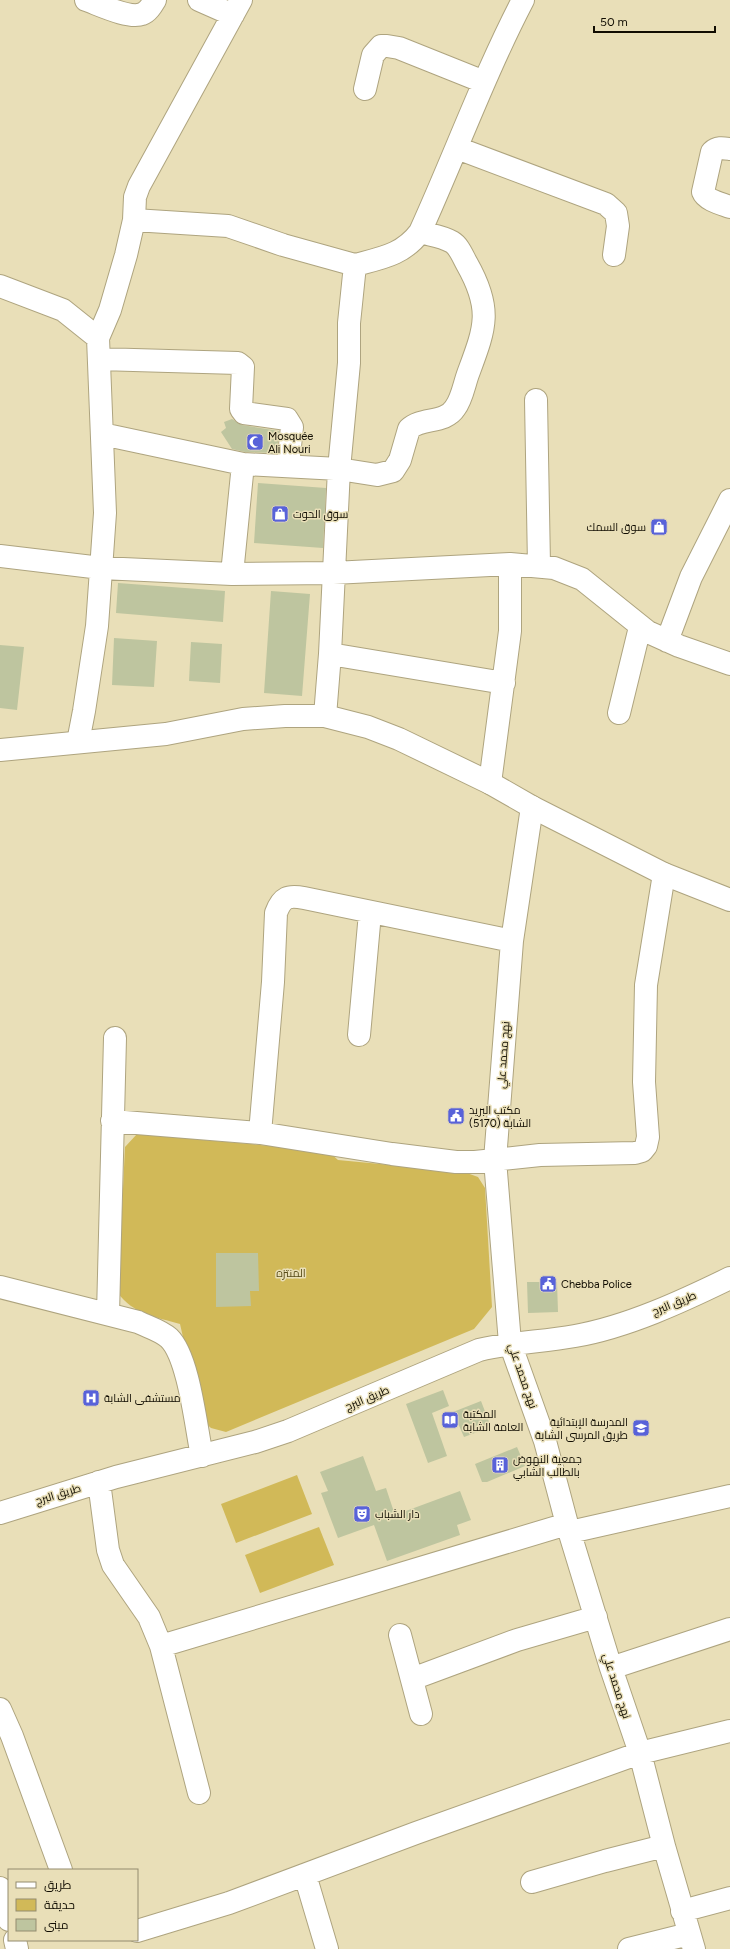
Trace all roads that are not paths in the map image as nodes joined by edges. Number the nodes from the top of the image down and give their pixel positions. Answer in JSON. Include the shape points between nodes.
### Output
{"nodes":[{"id":1,"x":86,"y":0,"type":"edge"},
{"id":2,"x":155,"y":0,"type":"edge"},
{"id":3,"x":199,"y":0,"type":"edge"},
{"id":4,"x":523,"y":0,"type":"edge"},
{"id":5,"x":237,"y":7,"type":"edge"},
{"id":6,"x":484,"y":82,"type":"junction"},
{"id":7,"x":365,"y":89,"type":"dead end"},
{"id":8,"x":457,"y":148,"type":"junction"},
{"id":9,"x":730,"y":149,"type":"edge"},
{"id":10,"x":730,"y":207,"type":"edge"},
{"id":11,"x":134,"y":220,"type":"junction"},
{"id":12,"x":420,"y":232,"type":"junction"},
{"id":13,"x":614,"y":255,"type":"dead end"},
{"id":14,"x":355,"y":265,"type":"junction"},
{"id":15,"x":0,"y":286,"type":"edge"},
{"id":16,"x":99,"y":349,"type":"junction"},
{"id":17,"x":536,"y":400,"type":"dead end"},
{"id":18,"x":102,"y":434,"type":"junction"},
{"id":19,"x":243,"y":464,"type":"junction"},
{"id":20,"x":288,"y":465,"type":"junction"},
{"id":21,"x":339,"y":469,"type":"junction"},
{"id":22,"x":730,"y":500,"type":"edge"},
{"id":23,"x":0,"y":556,"type":"edge"},
{"id":24,"x":510,"y":564,"type":"junction"},
{"id":25,"x":539,"y":566,"type":"junction"},
{"id":26,"x":101,"y":568,"type":"junction"},
{"id":27,"x":232,"y":574,"type":"junction"},
{"id":28,"x":333,"y":574,"type":"junction"},
{"id":29,"x":640,"y":627,"type":"junction"},
{"id":30,"x":666,"y":641,"type":"junction"},
{"id":31,"x":330,"y":654,"type":"junction"},
{"id":32,"x":730,"y":664,"type":"edge"},
{"id":33,"x":504,"y":683,"type":"junction"},
{"id":34,"x":619,"y":713,"type":"dead end"},
{"id":35,"x":325,"y":716,"type":"junction"},
{"id":36,"x":78,"y":742,"type":"junction"},
{"id":37,"x":0,"y":750,"type":"edge"},
{"id":38,"x":490,"y":783,"type":"junction"},
{"id":39,"x":532,"y":807,"type":"junction"},
{"id":40,"x":664,"y":874,"type":"junction"},
{"id":41,"x":730,"y":900,"type":"edge"},
{"id":42,"x":370,"y":913,"type":"junction"},
{"id":43,"x":512,"y":942,"type":"junction"},
{"id":44,"x":359,"y":1035,"type":"dead end"},
{"id":45,"x":115,"y":1038,"type":"dead end"},
{"id":46,"x":112,"y":1121,"type":"junction"},
{"id":47,"x":260,"y":1134,"type":"junction"},
{"id":48,"x":495,"y":1160,"type":"junction"},
{"id":49,"x":730,"y":1278,"type":"edge"},
{"id":50,"x":0,"y":1287,"type":"edge"},
{"id":51,"x":108,"y":1314,"type":"junction"},
{"id":52,"x":510,"y":1343,"type":"junction"},
{"id":53,"x":202,"y":1456,"type":"junction"},
{"id":54,"x":100,"y":1482,"type":"junction"},
{"id":55,"x":730,"y":1496,"type":"edge"},
{"id":56,"x":0,"y":1512,"type":"edge"},
{"id":57,"x":568,"y":1528,"type":"junction"},
{"id":58,"x":596,"y":1617,"type":"junction"},
{"id":59,"x":730,"y":1629,"type":"edge"},
{"id":60,"x":400,"y":1635,"type":"dead end"},
{"id":61,"x":161,"y":1646,"type":"junction"},
{"id":62,"x":611,"y":1668,"type":"junction"},
{"id":63,"x":412,"y":1679,"type":"junction"},
{"id":64,"x":0,"y":1709,"type":"edge"},
{"id":65,"x":421,"y":1714,"type":"dead end"},
{"id":66,"x":730,"y":1731,"type":"edge"},
{"id":67,"x":640,"y":1753,"type":"junction"},
{"id":68,"x":199,"y":1792,"type":"dead end"},
{"id":69,"x":664,"y":1846,"type":"junction"},
{"id":70,"x":61,"y":1869,"type":"edge"},
{"id":71,"x":305,"y":1875,"type":"junction"},
{"id":72,"x":532,"y":1882,"type":"dead end"},
{"id":73,"x":730,"y":1898,"type":"edge"},
{"id":74,"x":682,"y":1911,"type":"junction"},
{"id":75,"x":138,"y":1931,"type":"edge"},
{"id":76,"x":692,"y":1941,"type":"edge"},
{"id":77,"x":327,"y":1949,"type":"edge"},
{"id":78,"x":629,"y":1949,"type":"edge"}],
"edges":[{"from":1,"to":2,"type":"street","via":[[133,15],[148,11]]},
{"from":3,"to":5,"type":"street"},
{"from":4,"to":6,"type":"street"},
{"from":5,"to":11,"type":"street","via":[[143,177],[135,197]]},
{"from":6,"to":7,"type":"street","via":[[399,48],[381,46],[373,55]]},
{"from":6,"to":8,"type":"street"},
{"from":8,"to":12,"type":"street"},
{"from":8,"to":13,"type":"street","via":[[606,204],[616,213],[618,226]]},
{"from":9,"to":10,"type":"street","via":[[720,148],[712,152],[703,192],[709,198]]},
{"from":11,"to":14,"type":"street","via":[[228,226],[283,245]]},
{"from":11,"to":16,"type":"street"},
{"from":12,"to":14,"type":"street","via":[[411,244],[400,251]]},
{"from":12,"to":21,"type":"street","via":[[445,239],[458,247],[481,298],[484,326],[481,339],[455,409],[443,417],[420,422],[409,429],[400,460],[393,471],[377,475]]},
{"from":14,"to":21,"type":"street"},
{"from":15,"to":16,"type":"street","via":[[63,310]]},
{"from":16,"to":18,"type":"street"},
{"from":16,"to":20,"type":"street","via":[[238,363],[243,367],[241,409],[244,413],[287,419],[292,426]]},
{"from":17,"to":25,"type":"street"},
{"from":18,"to":19,"type":"street"},
{"from":18,"to":26,"type":"street","via":[[105,513]]},
{"from":19,"to":20,"type":"street"},
{"from":19,"to":27,"type":"street"},
{"from":20,"to":21,"type":"street"},
{"from":21,"to":28,"type":"street"},
{"from":22,"to":30,"type":"street","via":[[691,577]]},
{"from":23,"to":26,"type":"street"},
{"from":24,"to":25,"type":"street"},
{"from":24,"to":28,"type":"street"},
{"from":24,"to":33,"type":"street","via":[[510,631]]},
{"from":25,"to":29,"type":"street","via":[[554,568],[582,579]]},
{"from":26,"to":27,"type":"street"},
{"from":26,"to":36,"type":"street","via":[[97,626]]},
{"from":27,"to":28,"type":"street"},
{"from":28,"to":31,"type":"street"},
{"from":29,"to":30,"type":"street"},
{"from":29,"to":34,"type":"street"},
{"from":30,"to":32,"type":"street"},
{"from":31,"to":33,"type":"street"},
{"from":31,"to":35,"type":"street"},
{"from":33,"to":38,"type":"street"},
{"from":35,"to":36,"type":"street","via":[[243,719],[166,734]]},
{"from":35,"to":38,"type":"street","via":[[368,727]]},
{"from":36,"to":37,"type":"street"},
{"from":38,"to":39,"type":"street"},
{"from":39,"to":40,"type":"street"},
{"from":39,"to":43,"type":"street","name":"نهج محمد علي"},
{"from":40,"to":41,"type":"street"},
{"from":40,"to":48,"type":"street","via":[[646,985],[646,1146],[642,1151],[635,1153],[540,1154]]},
{"from":42,"to":43,"type":"street"},
{"from":42,"to":44,"type":"street"},
{"from":42,"to":47,"type":"street","via":[[294,896],[280,903],[276,912],[273,982]]},
{"from":43,"to":48,"type":"street","name":"نهج محمد علي"},
{"from":45,"to":46,"type":"street"},
{"from":46,"to":47,"type":"street"},
{"from":46,"to":51,"type":"street"},
{"from":47,"to":48,"type":"street","via":[[425,1159],[475,1162]]},
{"from":48,"to":52,"type":"street","name":"نهج محمد علي"},
{"from":49,"to":52,"type":"street","name":"طريق البرج","via":[[676,1304],[599,1330],[577,1336]]},
{"from":50,"to":51,"type":"street"},
{"from":51,"to":53,"type":"street","via":[[157,1330],[178,1350],[185,1369]]},
{"from":52,"to":53,"type":"street","name":"طريق البرج","via":[[479,1350],[288,1431]]},
{"from":52,"to":57,"type":"street","name":"نهج محمد علي","via":[[545,1441]]},
{"from":53,"to":54,"type":"street","name":"طريق البرج"},
{"from":54,"to":56,"type":"street","name":"طريق البرج"},
{"from":54,"to":61,"type":"street","via":[[108,1550],[113,1565],[149,1617]]},
{"from":55,"to":57,"type":"street"},
{"from":57,"to":58,"type":"street","name":"نهج محمد علي"},
{"from":57,"to":61,"type":"street"},
{"from":58,"to":62,"type":"street","name":"نهج محمد علي"},
{"from":58,"to":63,"type":"street","via":[[517,1640]]},
{"from":59,"to":62,"type":"street"},
{"from":60,"to":63,"type":"street"},
{"from":61,"to":68,"type":"street"},
{"from":62,"to":67,"type":"street","name":"نهج محمد علي"},
{"from":63,"to":65,"type":"street"},
{"from":64,"to":70,"type":"street"},
{"from":66,"to":67,"type":"street"},
{"from":67,"to":69,"type":"street","name":"نهج محمد علي"},
{"from":67,"to":71,"type":"street"},
{"from":69,"to":72,"type":"street"},
{"from":69,"to":74,"type":"street","name":"نهج محمد علي"},
{"from":71,"to":75,"type":"street","via":[[197,1914]]},
{"from":71,"to":77,"type":"street"},
{"from":73,"to":74,"type":"street"},
{"from":74,"to":76,"type":"street","name":"نهج محمد علي"},
{"from":76,"to":78,"type":"street"}]}
